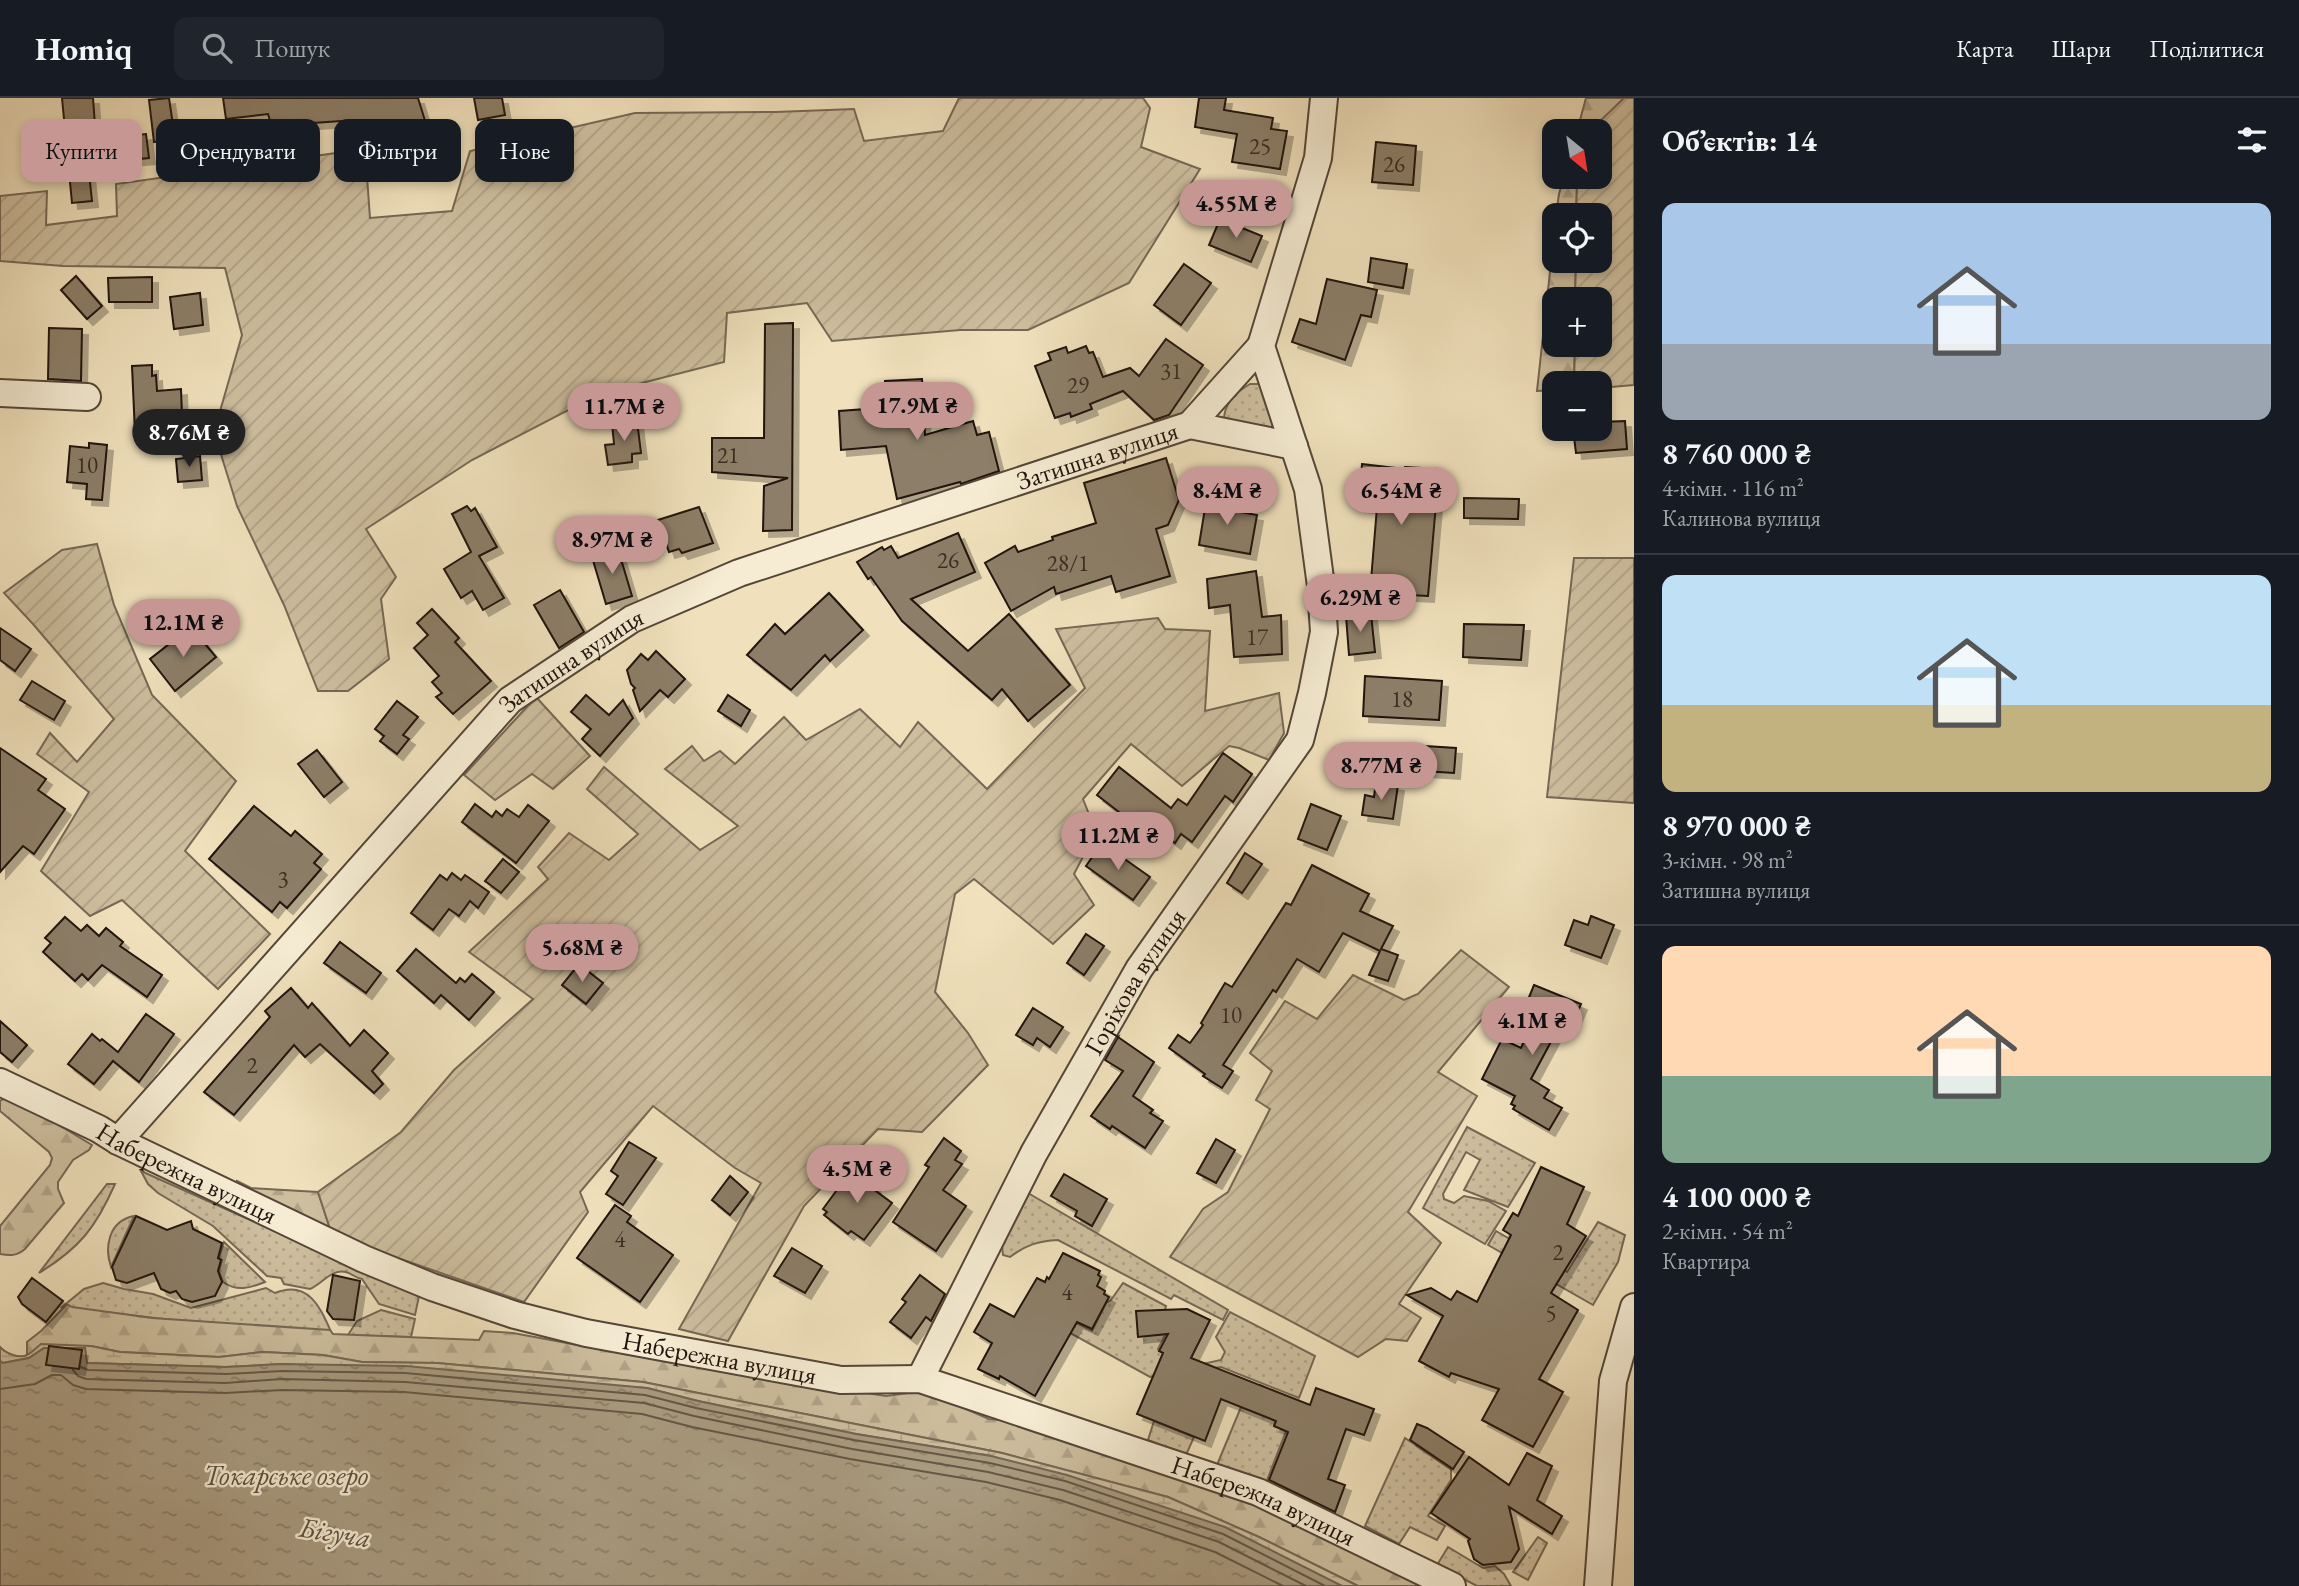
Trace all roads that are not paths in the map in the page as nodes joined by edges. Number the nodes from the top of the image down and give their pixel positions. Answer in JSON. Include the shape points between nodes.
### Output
{"nodes":[{"id":1,"x":1324,"y":98,"type":"edge"},
{"id":2,"x":1261,"y":346,"type":"junction"},
{"id":3,"x":0,"y":393,"type":"edge"},
{"id":4,"x":87,"y":397,"type":"dead end"},
{"id":5,"x":1190,"y":425,"type":"junction"},
{"id":6,"x":1294,"y":446,"type":"junction"},
{"id":7,"x":0,"y":1082,"type":"edge"},
{"id":8,"x":118,"y":1141,"type":"junction"},
{"id":9,"x":1634,"y":1307,"type":"edge"},
{"id":10,"x":920,"y":1379,"type":"junction"},
{"id":11,"x":1452,"y":1586,"type":"edge"},
{"id":12,"x":1598,"y":1586,"type":"edge"}],
"edges":[{"from":1,"to":2,"type":"street","via":[[1318,158]]},
{"from":2,"to":5,"type":"street","name":"Затишна вулиця"},
{"from":2,"to":6,"type":"street","name":"Горіхова вулиця"},
{"from":3,"to":4,"type":"street"},
{"from":5,"to":6,"type":"street","name":"Затишна вулиця"},
{"from":5,"to":8,"type":"street","name":"Затишна вулиця","via":[[739,573],[632,619],[521,692]]},
{"from":6,"to":10,"type":"street","name":"Горіхова вулиця","via":[[1308,489],[1324,632],[1300,740],[1139,969],[1034,1153]]},
{"from":7,"to":8,"type":"street","name":"Набережна вулиця"},
{"from":8,"to":10,"type":"street","name":"Набережна вулиця","via":[[364,1259],[515,1315],[586,1333],[841,1380]]},
{"from":9,"to":12,"type":"street","via":[[1613,1381]]},
{"from":10,"to":11,"type":"street","name":"Набережна вулиця","via":[[1258,1492]]}]}
